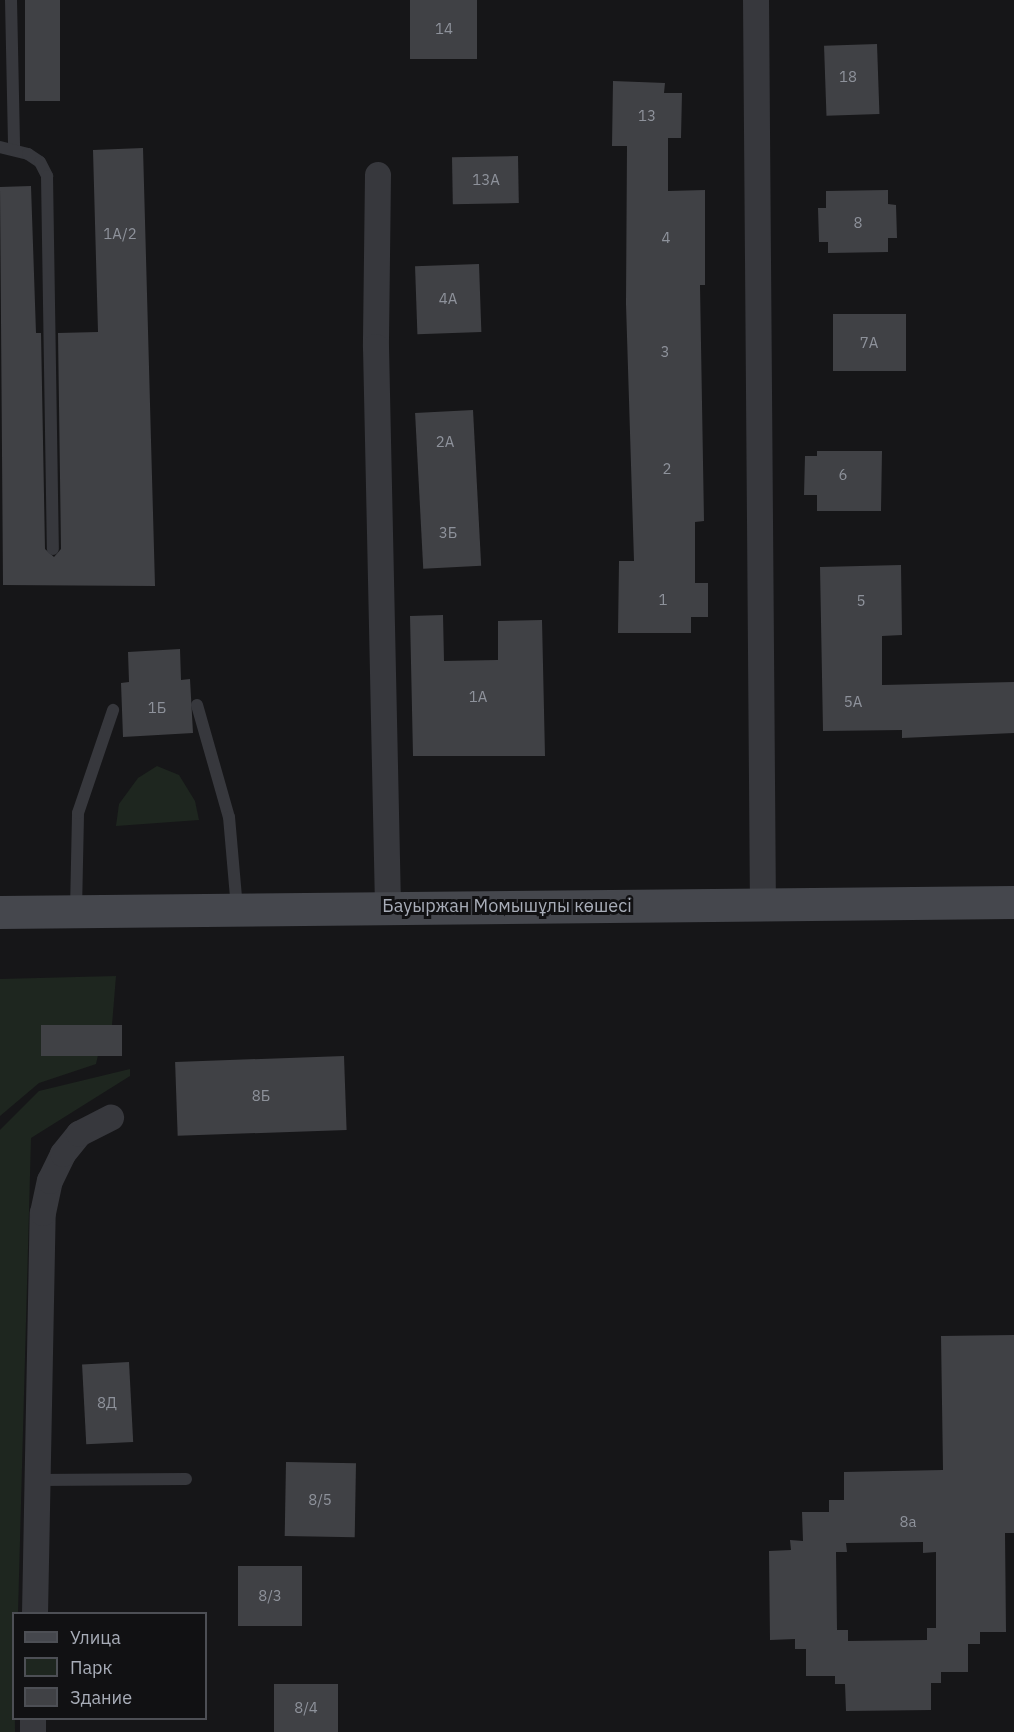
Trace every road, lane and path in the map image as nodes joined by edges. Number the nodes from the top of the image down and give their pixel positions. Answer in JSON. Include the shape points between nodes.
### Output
{"nodes":[{"id":1,"x":11,"y":0,"type":"edge"},
{"id":2,"x":756,"y":0,"type":"edge"},
{"id":3,"x":0,"y":147,"type":"edge"},
{"id":4,"x":14,"y":149,"type":"junction"},
{"id":5,"x":378,"y":175,"type":"dead end"},
{"id":6,"x":53,"y":549,"type":"dead end"},
{"id":7,"x":197,"y":705,"type":"dead end"},
{"id":8,"x":112,"y":710,"type":"dead end"},
{"id":9,"x":1014,"y":902,"type":"edge"},
{"id":10,"x":763,"y":904,"type":"junction"},
{"id":11,"x":388,"y":907,"type":"junction"},
{"id":12,"x":237,"y":909,"type":"junction"},
{"id":13,"x":76,"y":911,"type":"junction"},
{"id":14,"x":0,"y":912,"type":"edge"},
{"id":15,"x":111,"y":1118,"type":"dead end"},
{"id":16,"x":186,"y":1479,"type":"dead end"},
{"id":17,"x":37,"y":1480,"type":"junction"},
{"id":18,"x":35,"y":1612,"type":"edge"}],
"edges":[{"from":1,"to":4,"type":"lane"},
{"from":2,"to":10,"type":"street"},
{"from":3,"to":4,"type":"lane"},
{"from":4,"to":6,"type":"lane","via":[[40,162],[47,176]]},
{"from":5,"to":11,"type":"street","via":[[376,347]]},
{"from":7,"to":12,"type":"lane","via":[[229,817]]},
{"from":8,"to":13,"type":"lane","via":[[78,813]]},
{"from":9,"to":10,"type":"main road","name":"Бауыржан Момышұлы көшесі"},
{"from":10,"to":11,"type":"main road","name":"Бауыржан Момышұлы көшесі"},
{"from":11,"to":12,"type":"main road","name":"Бауыржан Момышұлы көшесі"},
{"from":12,"to":13,"type":"main road","name":"Бауыржан Момышұлы көшесі"},
{"from":13,"to":14,"type":"main road","name":"Бауыржан Момышұлы көшесі"},
{"from":15,"to":17,"type":"street","via":[[79,1134],[63,1154],[50,1181],[43,1213]]},
{"from":16,"to":17,"type":"lane"},
{"from":17,"to":18,"type":"street"}]}
